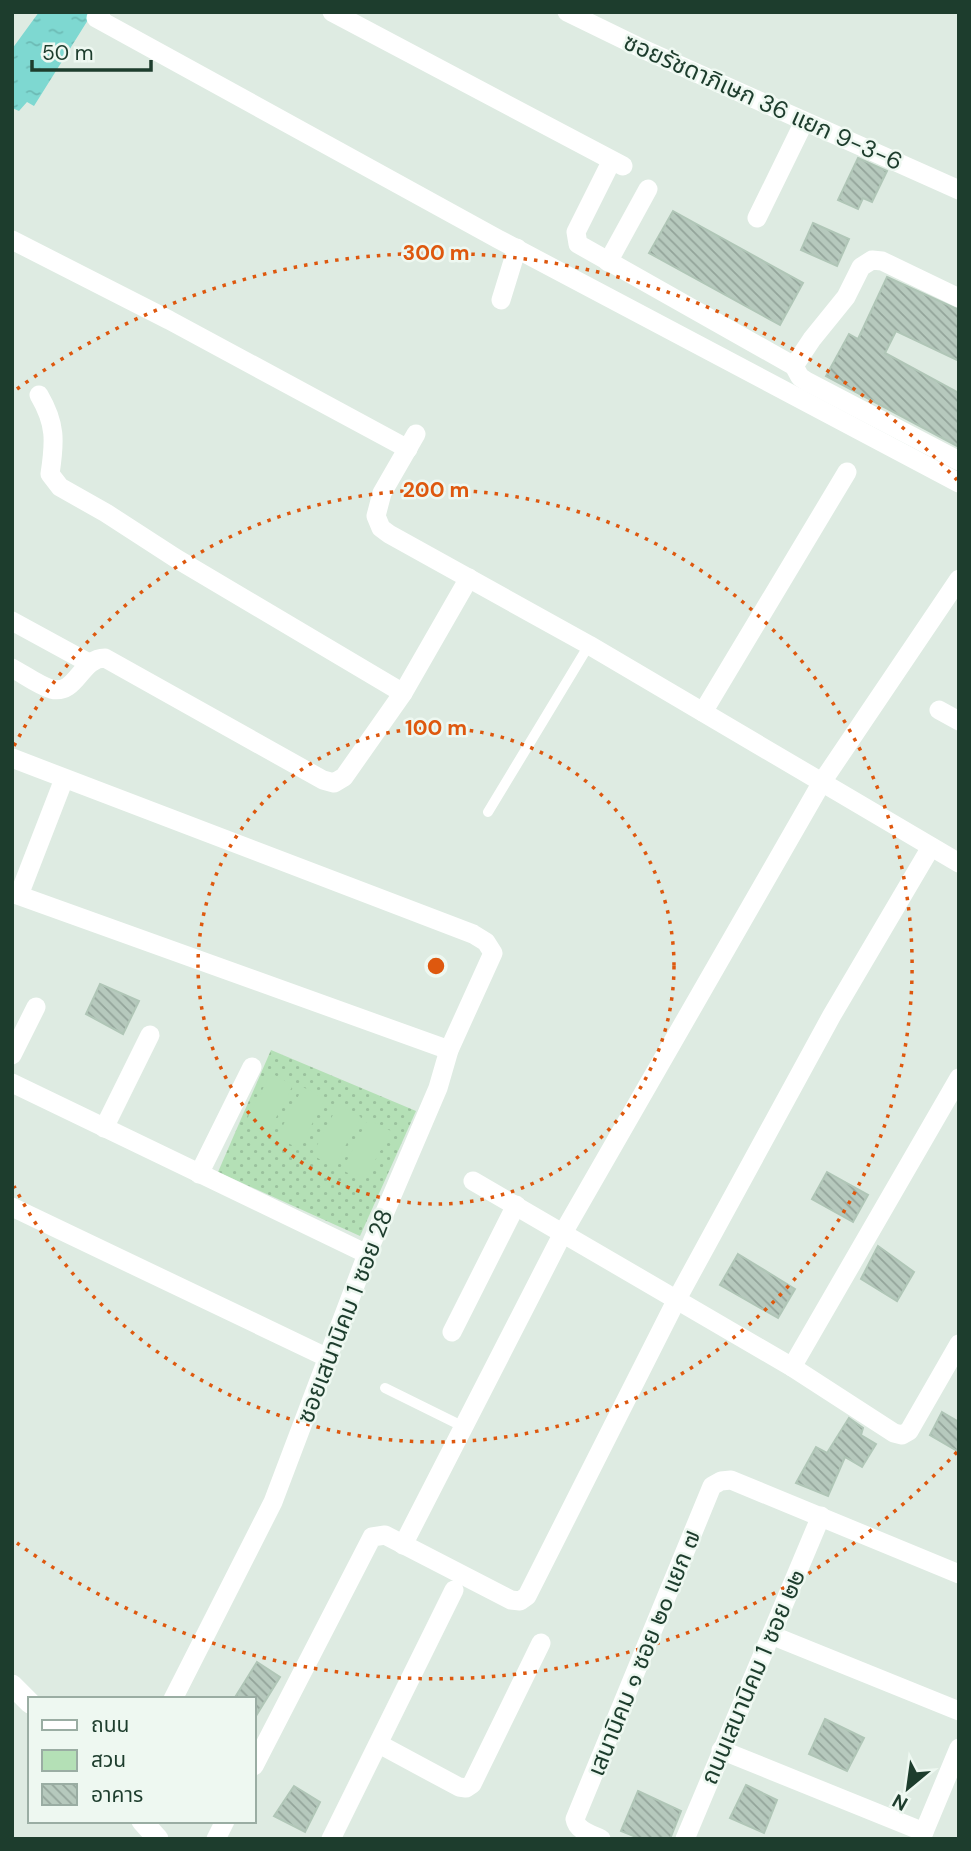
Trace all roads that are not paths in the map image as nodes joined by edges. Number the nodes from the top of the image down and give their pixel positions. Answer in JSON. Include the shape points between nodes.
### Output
{"nodes":[{"id":1,"x":101,"y":12,"type":"edge"},
{"id":2,"x":332,"y":12,"type":"edge"},
{"id":3,"x":567,"y":12,"type":"edge"},
{"id":4,"x":804,"y":122,"type":"junction"},
{"id":5,"x":648,"y":190,"type":"dead end"},
{"id":6,"x":959,"y":190,"type":"edge"},
{"id":7,"x":757,"y":218,"type":"dead end"},
{"id":8,"x":12,"y":240,"type":"edge"},
{"id":9,"x":517,"y":248,"type":"junction"},
{"id":10,"x":608,"y":262,"type":"junction"},
{"id":11,"x":959,"y":298,"type":"edge"},
{"id":12,"x":501,"y":300,"type":"dead end"},
{"id":13,"x":794,"y":366,"type":"junction"},
{"id":14,"x":38,"y":395,"type":"dead end"},
{"id":15,"x":959,"y":461,"type":"edge"},
{"id":16,"x":847,"y":472,"type":"dead end"},
{"id":17,"x":959,"y":482,"type":"edge"},
{"id":18,"x":469,"y":578,"type":"junction"},
{"id":19,"x":959,"y":579,"type":"edge"},
{"id":20,"x":12,"y":621,"type":"edge"},
{"id":21,"x":589,"y":645,"type":"junction"},
{"id":22,"x":89,"y":663,"type":"junction"},
{"id":23,"x":12,"y":668,"type":"edge"},
{"id":24,"x":403,"y":693,"type":"junction"},
{"id":25,"x":939,"y":710,"type":"dead end"},
{"id":26,"x":703,"y":712,"type":"junction"},
{"id":27,"x":959,"y":721,"type":"edge"},
{"id":28,"x":12,"y":758,"type":"edge"},
{"id":29,"x":64,"y":779,"type":"junction"},
{"id":30,"x":822,"y":782,"type":"junction"},
{"id":31,"x":488,"y":812,"type":"dead end"},
{"id":32,"x":931,"y":847,"type":"junction"},
{"id":33,"x":959,"y":863,"type":"edge"},
{"id":34,"x":16,"y":894,"type":"edge"},
{"id":35,"x":36,"y":1007,"type":"dead end"},
{"id":36,"x":150,"y":1035,"type":"dead end"},
{"id":37,"x":449,"y":1050,"type":"junction"},
{"id":38,"x":12,"y":1055,"type":"edge"},
{"id":39,"x":252,"y":1067,"type":"dead end"},
{"id":40,"x":959,"y":1078,"type":"edge"},
{"id":41,"x":12,"y":1083,"type":"edge"},
{"id":42,"x":104,"y":1128,"type":"junction"},
{"id":43,"x":199,"y":1174,"type":"junction"},
{"id":44,"x":473,"y":1181,"type":"dead end"},
{"id":45,"x":516,"y":1205,"type":"junction"},
{"id":46,"x":12,"y":1207,"type":"edge"},
{"id":47,"x":563,"y":1233,"type":"junction"},
{"id":48,"x":367,"y":1254,"type":"junction"},
{"id":49,"x":677,"y":1299,"type":"junction"},
{"id":50,"x":452,"y":1332,"type":"dead end"},
{"id":51,"x":959,"y":1344,"type":"edge"},
{"id":52,"x":328,"y":1358,"type":"junction"},
{"id":53,"x":792,"y":1367,"type":"junction"},
{"id":54,"x":386,"y":1388,"type":"dead end"},
{"id":55,"x":464,"y":1427,"type":"junction"},
{"id":56,"x":821,"y":1516,"type":"junction"},
{"id":57,"x":403,"y":1545,"type":"junction"},
{"id":58,"x":959,"y":1574,"type":"edge"},
{"id":59,"x":454,"y":1590,"type":"dead end"},
{"id":60,"x":771,"y":1635,"type":"junction"},
{"id":61,"x":541,"y":1643,"type":"dead end"},
{"id":62,"x":12,"y":1685,"type":"edge"},
{"id":63,"x":174,"y":1697,"type":"edge"},
{"id":64,"x":28,"y":1701,"type":"edge"},
{"id":65,"x":959,"y":1711,"type":"edge"},
{"id":66,"x":379,"y":1744,"type":"junction"},
{"id":67,"x":959,"y":1748,"type":"edge"},
{"id":68,"x":721,"y":1750,"type":"junction"},
{"id":69,"x":256,"y":1762,"type":"edge"},
{"id":70,"x":144,"y":1823,"type":"edge"},
{"id":71,"x":224,"y":1823,"type":"edge"},
{"id":72,"x":922,"y":1835,"type":"edge"},
{"id":73,"x":158,"y":1839,"type":"edge"},
{"id":74,"x":216,"y":1839,"type":"edge"},
{"id":75,"x":331,"y":1839,"type":"edge"},
{"id":76,"x":601,"y":1839,"type":"edge"},
{"id":77,"x":685,"y":1839,"type":"edge"}],
"edges":[{"from":1,"to":9,"type":"street","via":[[96,18]]},
{"from":2,"to":10,"type":"street","via":[[616,167],[576,232],[578,244]]},
{"from":3,"to":4,"type":"street","name":"ซอยรัชดาภิเษก 36 แยก 9-3-6"},
{"from":4,"to":6,"type":"street","name":"ซอยรัชดาภิเษก 36 แยก 9-3-6"},
{"from":4,"to":7,"type":"street"},
{"from":5,"to":10,"type":"street"},
{"from":8,"to":18,"type":"street","via":[[412,442],[382,494],[376,516],[381,528]]},
{"from":9,"to":12,"type":"street"},
{"from":9,"to":17,"type":"street"},
{"from":10,"to":13,"type":"street"},
{"from":11,"to":13,"type":"street","via":[[872,260],[861,267],[846,297]]},
{"from":13,"to":15,"type":"street","via":[[806,381]]},
{"from":14,"to":24,"type":"street","via":[[50,415],[55,444],[50,474],[60,487]]},
{"from":16,"to":26,"type":"street"},
{"from":18,"to":21,"type":"street"},
{"from":18,"to":24,"type":"street"},
{"from":19,"to":30,"type":"street"},
{"from":20,"to":22,"type":"street"},
{"from":21,"to":26,"type":"street"},
{"from":21,"to":31,"type":"lane"},
{"from":22,"to":23,"type":"street","via":[[71,686],[61,691]]},
{"from":22,"to":24,"type":"street","via":[[105,658],[334,782],[344,777]]},
{"from":25,"to":27,"type":"street"},
{"from":26,"to":30,"type":"street"},
{"from":28,"to":29,"type":"street"},
{"from":29,"to":34,"type":"street"},
{"from":29,"to":37,"type":"street","name":"ซอยเสนานิคม 1 ซอย 28","via":[[486,942],[493,953]]},
{"from":30,"to":32,"type":"street"},
{"from":30,"to":47,"type":"street"},
{"from":32,"to":33,"type":"street"},
{"from":32,"to":49,"type":"street","via":[[832,1015]]},
{"from":34,"to":37,"type":"street"},
{"from":35,"to":38,"type":"street"},
{"from":36,"to":42,"type":"street"},
{"from":37,"to":48,"type":"street","name":"ซอยเสนานิคม 1 ซอย 28","via":[[438,1088]]},
{"from":39,"to":43,"type":"street"},
{"from":40,"to":53,"type":"street"},
{"from":41,"to":42,"type":"street"},
{"from":42,"to":43,"type":"street"},
{"from":43,"to":48,"type":"street"},
{"from":44,"to":45,"type":"street"},
{"from":45,"to":47,"type":"street"},
{"from":45,"to":50,"type":"street"},
{"from":46,"to":52,"type":"street"},
{"from":47,"to":49,"type":"street"},
{"from":47,"to":55,"type":"street"},
{"from":48,"to":52,"type":"street","name":"ซอยเสนานิคม 1 ซอย 28"},
{"from":49,"to":53,"type":"street"},
{"from":49,"to":57,"type":"street","via":[[527,1596],[511,1601]]},
{"from":51,"to":53,"type":"street","via":[[909,1431],[902,1435]]},
{"from":52,"to":63,"type":"street","name":"ซอยเสนานิคม 1 ซอย 28","via":[[273,1502]]},
{"from":54,"to":55,"type":"lane"},
{"from":55,"to":57,"type":"street"},
{"from":56,"to":58,"type":"street"},
{"from":56,"to":60,"type":"street","name":"ถนนเสนานิคม 1 ซอย ๒๒"},
{"from":56,"to":76,"type":"street","name":"เสนานิคม ๑ ซอย ๒๐ แยก ๗","via":[[731,1480],[712,1486],[575,1819],[580,1829]]},
{"from":57,"to":69,"type":"street","via":[[385,1535],[372,1537]]},
{"from":59,"to":66,"type":"street"},
{"from":60,"to":65,"type":"street"},
{"from":60,"to":68,"type":"street","name":"ถนนเสนานิคม 1 ซอย ๒๒"},
{"from":61,"to":66,"type":"street","via":[[472,1784],[459,1787]]},
{"from":62,"to":64,"type":"street"},
{"from":66,"to":75,"type":"street"},
{"from":67,"to":72,"type":"street"},
{"from":68,"to":72,"type":"street"},
{"from":68,"to":77,"type":"street","name":"ถนนเสนานิคม 1 ซอย ๒๒"},
{"from":70,"to":73,"type":"street"},
{"from":71,"to":74,"type":"street"}]}
